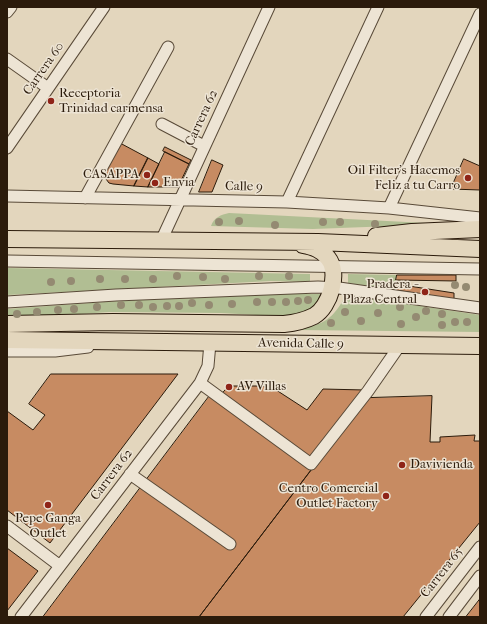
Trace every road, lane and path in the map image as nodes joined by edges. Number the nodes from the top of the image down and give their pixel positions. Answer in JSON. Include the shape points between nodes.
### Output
{"nodes":[{"id":1,"x":11,"y":7,"type":"edge"},
{"id":2,"x":104,"y":7,"type":"edge"},
{"id":3,"x":269,"y":7,"type":"edge"},
{"id":4,"x":378,"y":7,"type":"edge"},
{"id":5,"x":7,"y":12,"type":"edge"},
{"id":6,"x":480,"y":14,"type":"edge"},
{"id":7,"x":168,"y":47,"type":"dead end"},
{"id":8,"x":7,"y":59,"type":"edge"},
{"id":9,"x":48,"y":88,"type":"junction"},
{"id":10,"x":162,"y":124,"type":"dead end"},
{"id":11,"x":204,"y":146,"type":"junction"},
{"id":12,"x":7,"y":148,"type":"edge"},
{"id":13,"x":7,"y":196,"type":"edge"},
{"id":14,"x":85,"y":198,"type":"junction"},
{"id":15,"x":179,"y":200,"type":"junction"},
{"id":16,"x":287,"y":202,"type":"junction"},
{"id":17,"x":389,"y":208,"type":"junction"},
{"id":18,"x":480,"y":218,"type":"edge"},
{"id":19,"x":480,"y":229,"type":"edge"},
{"id":20,"x":7,"y":239,"type":"edge"},
{"id":21,"x":161,"y":240,"type":"junction"},
{"id":22,"x":276,"y":241,"type":"junction"},
{"id":23,"x":318,"y":242,"type":"junction"},
{"id":24,"x":480,"y":249,"type":"edge"},
{"id":25,"x":7,"y":261,"type":"edge"},
{"id":26,"x":331,"y":266,"type":"junction"},
{"id":27,"x":480,"y":269,"type":"edge"},
{"id":28,"x":331,"y":288,"type":"junction"},
{"id":29,"x":7,"y":302,"type":"edge"},
{"id":30,"x":480,"y":308,"type":"edge"},
{"id":31,"x":7,"y":324,"type":"edge"},
{"id":32,"x":7,"y":340,"type":"edge"},
{"id":33,"x":122,"y":342,"type":"junction"},
{"id":34,"x":210,"y":343,"type":"junction"},
{"id":35,"x":400,"y":345,"type":"junction"},
{"id":36,"x":480,"y":346,"type":"edge"},
{"id":37,"x":7,"y":351,"type":"edge"},
{"id":38,"x":200,"y":383,"type":"junction"},
{"id":39,"x":130,"y":474,"type":"junction"},
{"id":40,"x":7,"y":526,"type":"edge"},
{"id":41,"x":230,"y":544,"type":"dead end"},
{"id":42,"x":480,"y":547,"type":"edge"},
{"id":43,"x":60,"y":566,"type":"junction"},
{"id":44,"x":480,"y":576,"type":"edge"},
{"id":45,"x":453,"y":616,"type":"edge"},
{"id":46,"x":21,"y":617,"type":"edge"},
{"id":47,"x":426,"y":617,"type":"edge"}],
"edges":[{"from":1,"to":5,"type":"street"},
{"from":2,"to":9,"type":"street","name":"Carrera 60"},
{"from":3,"to":11,"type":"street","name":"Carrera 62"},
{"from":4,"to":16,"type":"street"},
{"from":6,"to":17,"type":"street"},
{"from":7,"to":14,"type":"street"},
{"from":8,"to":9,"type":"street"},
{"from":9,"to":12,"type":"street","name":"Carrera 60"},
{"from":10,"to":11,"type":"street"},
{"from":11,"to":15,"type":"street","name":"Carrera 62"},
{"from":13,"to":14,"type":"street","name":"Calle 9"},
{"from":14,"to":15,"type":"street","name":"Calle 9"},
{"from":15,"to":16,"type":"street","name":"Calle 9"},
{"from":15,"to":21,"type":"street","name":"Carrera 62"},
{"from":16,"to":17,"type":"street","name":"Calle 9"},
{"from":17,"to":18,"type":"street","name":"Calle 9"},
{"from":19,"to":23,"type":"highway","via":[[412,232]]},
{"from":20,"to":21,"type":"highway"},
{"from":21,"to":22,"type":"highway"},
{"from":22,"to":23,"type":"highway"},
{"from":22,"to":26,"type":"highway","via":[[318,249],[329,259]]},
{"from":23,"to":24,"type":"highway"},
{"from":25,"to":26,"type":"street"},
{"from":26,"to":27,"type":"street"},
{"from":26,"to":28,"type":"highway"},
{"from":28,"to":29,"type":"street","via":[[228,290]]},
{"from":28,"to":30,"type":"street"},
{"from":28,"to":31,"type":"highway","via":[[327,303],[321,311],[314,316],[284,324]]},
{"from":32,"to":33,"type":"highway","name":"Avenida Calle 9"},
{"from":33,"to":34,"type":"highway","name":"Avenida Calle 9"},
{"from":33,"to":37,"type":"street","name":"Avenida Calle 9","via":[[55,352]]},
{"from":34,"to":35,"type":"highway","name":"Avenida Calle 9"},
{"from":34,"to":38,"type":"street","name":"Carrera 62","via":[[208,366]]},
{"from":35,"to":36,"type":"highway","name":"Avenida Calle 9"},
{"from":35,"to":38,"type":"street","via":[[311,464]]},
{"from":38,"to":39,"type":"street","name":"Carrera 62"},
{"from":39,"to":41,"type":"street"},
{"from":39,"to":43,"type":"street","name":"Carrera 62"},
{"from":40,"to":43,"type":"street"},
{"from":42,"to":47,"type":"street","name":"Carrera 65"},
{"from":43,"to":46,"type":"street","name":"Carrera 62"},
{"from":44,"to":45,"type":"street"}]}
